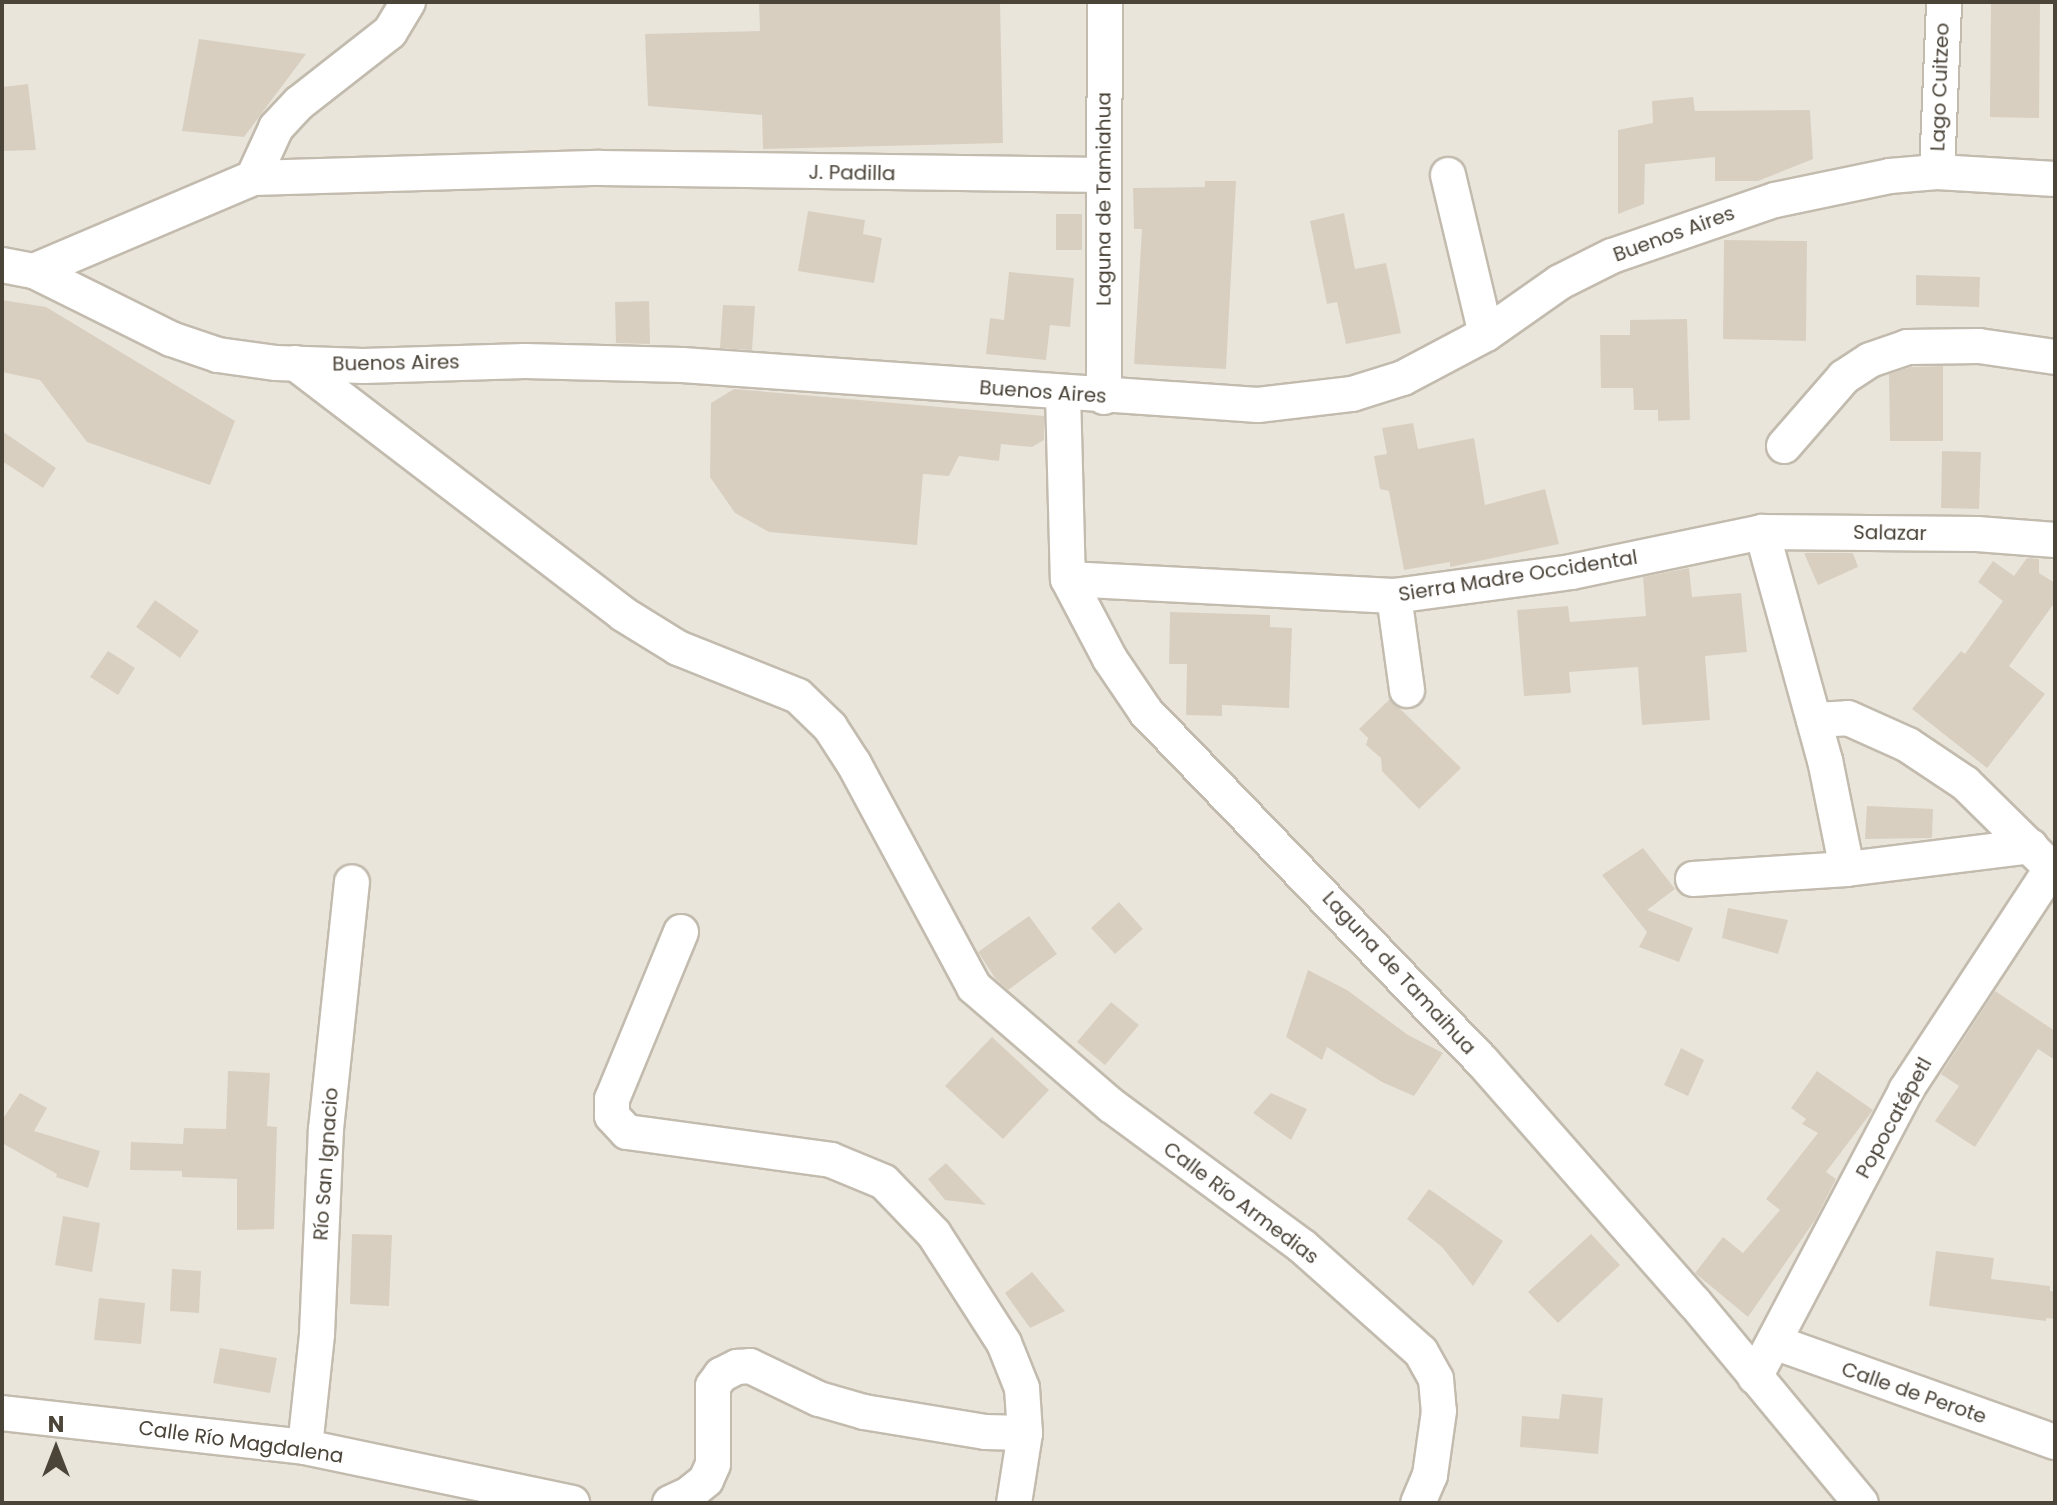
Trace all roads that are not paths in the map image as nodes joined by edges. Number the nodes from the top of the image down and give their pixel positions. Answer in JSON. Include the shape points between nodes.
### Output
{"nodes":[{"id":1,"x":408,"y":2,"type":"edge"},
{"id":2,"x":1105,"y":2,"type":"edge"},
{"id":3,"x":1944,"y":2,"type":"edge"},
{"id":4,"x":1937,"y":172,"type":"junction"},
{"id":5,"x":1104,"y":175,"type":"junction"},
{"id":6,"x":1448,"y":175,"type":"dead end"},
{"id":7,"x":253,"y":178,"type":"junction"},
{"id":8,"x":2055,"y":179,"type":"edge"},
{"id":9,"x":18,"y":268,"type":"edge"},
{"id":10,"x":1486,"y":334,"type":"junction"},
{"id":11,"x":2055,"y":357,"type":"edge"},
{"id":12,"x":295,"y":363,"type":"junction"},
{"id":13,"x":1063,"y":393,"type":"junction"},
{"id":14,"x":1104,"y":397,"type":"junction"},
{"id":15,"x":1784,"y":446,"type":"dead end"},
{"id":16,"x":1762,"y":532,"type":"junction"},
{"id":17,"x":1726,"y":537,"type":"joint"},
{"id":18,"x":2055,"y":540,"type":"edge"},
{"id":19,"x":1068,"y":579,"type":"junction"},
{"id":20,"x":1394,"y":596,"type":"junction"},
{"id":21,"x":1407,"y":690,"type":"dead end"},
{"id":22,"x":1814,"y":720,"type":"junction"},
{"id":23,"x":2046,"y":862,"type":"edge"},
{"id":24,"x":1847,"y":869,"type":"junction"},
{"id":25,"x":1693,"y":879,"type":"dead end"},
{"id":26,"x":352,"y":882,"type":"dead end"},
{"id":27,"x":681,"y":932,"type":"dead end"},
{"id":28,"x":1774,"y":1342,"type":"junction"},
{"id":29,"x":1755,"y":1377,"type":"junction"},
{"id":30,"x":2,"y":1413,"type":"edge"},
{"id":31,"x":1025,"y":1433,"type":"junction"},
{"id":32,"x":2055,"y":1442,"type":"edge"},
{"id":33,"x":305,"y":1447,"type":"junction"},
{"id":34,"x":572,"y":1503,"type":"edge"},
{"id":35,"x":670,"y":1503,"type":"edge"},
{"id":36,"x":1014,"y":1503,"type":"edge"},
{"id":37,"x":1418,"y":1503,"type":"edge"},
{"id":38,"x":1861,"y":1503,"type":"edge"}],
"edges":[{"from":1,"to":7,"type":"street","via":[[390,32],[299,103],[276,128]]},
{"from":2,"to":5,"type":"street","name":"Laguna de Tamiahua"},
{"from":3,"to":4,"type":"street","name":"Lago Cuitzeo"},
{"from":4,"to":8,"type":"street","name":"Buenos Aires"},
{"from":4,"to":10,"type":"street","name":"Buenos Aires","via":[[1827,187],[1678,231],[1560,282]]},
{"from":5,"to":7,"type":"street","name":"J. Padilla","via":[[600,168]]},
{"from":5,"to":14,"type":"street","name":"Laguna de Tamiahua"},
{"from":6,"to":10,"type":"street"},
{"from":7,"to":9,"type":"street"},
{"from":9,"to":12,"type":"street","name":"Buenos Aires","via":[[171,339],[218,355]]},
{"from":10,"to":14,"type":"street","name":"Buenos Aires","via":[[1403,378],[1317,400],[1258,405]]},
{"from":11,"to":15,"type":"street","via":[[1979,346],[1907,347],[1870,360],[1844,377]]},
{"from":12,"to":13,"type":"street","name":"Buenos Aires","via":[[682,365]]},
{"from":12,"to":37,"type":"street","name":"Calle Río Armedias","via":[[623,614],[678,648],[798,696],[830,727],[974,987],[1112,1106],[1302,1246],[1421,1352],[1436,1379],[1439,1411],[1430,1475]]},
{"from":13,"to":14,"type":"street","name":"Buenos Aires"},
{"from":13,"to":19,"type":"street","name":"Laguna de Tamaihua"},
{"from":16,"to":17,"type":"street","name":"Salazar"},
{"from":16,"to":18,"type":"street","name":"Salazar"},
{"from":16,"to":22,"type":"street"},
{"from":17,"to":20,"type":"street","name":"Sierra Madre Occidental","via":[[1571,572]]},
{"from":19,"to":20,"type":"street","name":"Sierra Madre Occidental"},
{"from":19,"to":29,"type":"street","name":"Laguna de Tamaihua","via":[[1110,659],[1146,712],[1482,1061]]},
{"from":20,"to":21,"type":"street"},
{"from":22,"to":23,"type":"street","via":[[1848,718],[1908,745],[1965,783]]},
{"from":22,"to":24,"type":"street"},
{"from":23,"to":24,"type":"street"},
{"from":23,"to":28,"type":"street","name":"Popocatépetl","via":[[1906,1090]]},
{"from":24,"to":25,"type":"street"},
{"from":26,"to":33,"type":"street","name":"Río San Ignacio","via":[[326,1129],[317,1334]]},
{"from":27,"to":31,"type":"street","via":[[612,1099],[618,1125],[627,1132],[831,1160],[884,1182],[934,1234],[1004,1343],[1022,1388]]},
{"from":28,"to":29,"type":"street","name":"Popocatépetl"},
{"from":28,"to":32,"type":"street","name":"Calle de Perote"},
{"from":29,"to":38,"type":"street","name":"Laguna de Tamaihua"},
{"from":30,"to":33,"type":"street","name":"Calle Río Magdalena"},
{"from":31,"to":35,"type":"street","via":[[985,1432],[864,1412],[819,1399],[750,1366],[737,1367],[713,1386],[713,1464],[706,1480]]},
{"from":31,"to":36,"type":"street"},
{"from":33,"to":34,"type":"street","name":"Calle Río Magdalena"}]}
